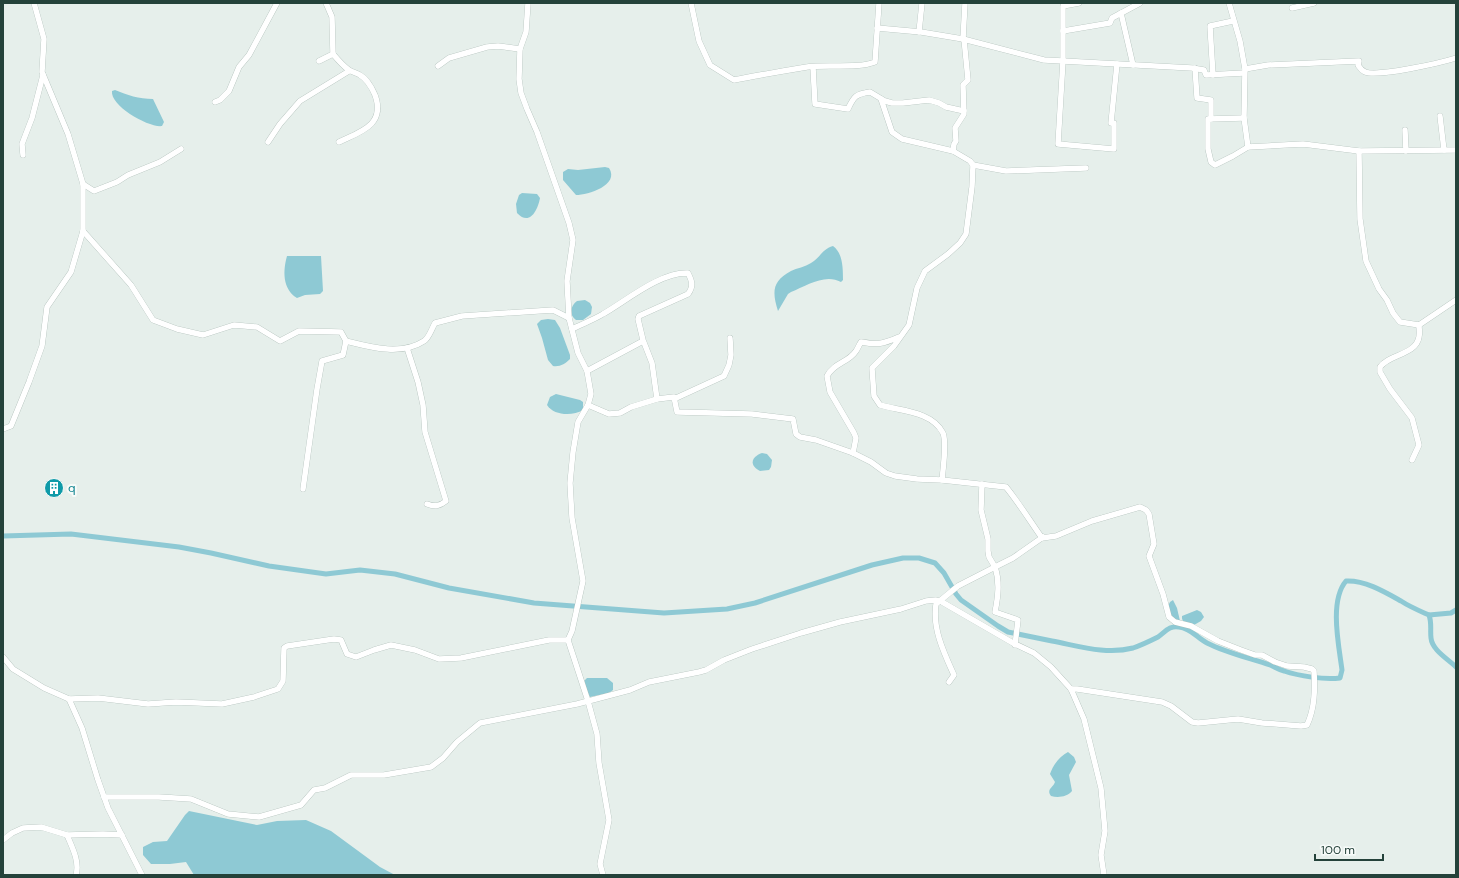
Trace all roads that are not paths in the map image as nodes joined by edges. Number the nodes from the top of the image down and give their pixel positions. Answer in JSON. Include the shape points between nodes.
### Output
{"nodes":[{"id":1,"x":34,"y":3,"type":"edge"},
{"id":2,"x":277,"y":3,"type":"edge"},
{"id":3,"x":326,"y":3,"type":"edge"},
{"id":4,"x":528,"y":3,"type":"edge"},
{"id":5,"x":691,"y":3,"type":"edge"},
{"id":6,"x":879,"y":3,"type":"edge"},
{"id":7,"x":922,"y":3,"type":"edge"},
{"id":8,"x":965,"y":3,"type":"edge"},
{"id":9,"x":1079,"y":3,"type":"edge"},
{"id":10,"x":1140,"y":3,"type":"edge"},
{"id":11,"x":1229,"y":3,"type":"edge"},
{"id":12,"x":1314,"y":3,"type":"edge"},
{"id":13,"x":1292,"y":8,"type":"dead end"},
{"id":14,"x":1121,"y":13,"type":"junction"},
{"id":15,"x":1233,"y":21,"type":"junction"},
{"id":16,"x":877,"y":28,"type":"junction"},
{"id":17,"x":1063,"y":31,"type":"junction"},
{"id":18,"x":918,"y":32,"type":"junction"},
{"id":19,"x":964,"y":39,"type":"junction"},
{"id":20,"x":520,"y":49,"type":"junction"},
{"id":21,"x":334,"y":54,"type":"junction"},
{"id":22,"x":1456,"y":58,"type":"edge"},
{"id":23,"x":320,"y":61,"type":"dead end"},
{"id":24,"x":1063,"y":61,"type":"junction"},
{"id":25,"x":1117,"y":64,"type":"junction"},
{"id":26,"x":1133,"y":65,"type":"junction"},
{"id":27,"x":438,"y":66,"type":"dead end"},
{"id":28,"x":813,"y":67,"type":"junction"},
{"id":29,"x":1195,"y":68,"type":"junction"},
{"id":30,"x":349,"y":71,"type":"junction"},
{"id":31,"x":1244,"y":71,"type":"junction"},
{"id":32,"x":43,"y":75,"type":"junction"},
{"id":33,"x":1213,"y":75,"type":"junction"},
{"id":34,"x":881,"y":98,"type":"junction"},
{"id":35,"x":215,"y":102,"type":"dead end"},
{"id":36,"x":964,"y":111,"type":"junction"},
{"id":37,"x":1440,"y":116,"type":"dead end"},
{"id":38,"x":1244,"y":118,"type":"junction"},
{"id":39,"x":1211,"y":119,"type":"junction"},
{"id":40,"x":1406,"y":130,"type":"dead end"},
{"id":41,"x":268,"y":142,"type":"dead end"},
{"id":42,"x":339,"y":142,"type":"dead end"},
{"id":43,"x":1248,"y":147,"type":"junction"},
{"id":44,"x":181,"y":149,"type":"dead end"},
{"id":45,"x":1444,"y":150,"type":"junction"},
{"id":46,"x":1456,"y":150,"type":"edge"},
{"id":47,"x":953,"y":151,"type":"junction"},
{"id":48,"x":1359,"y":151,"type":"junction"},
{"id":49,"x":1406,"y":151,"type":"junction"},
{"id":50,"x":23,"y":155,"type":"dead end"},
{"id":51,"x":973,"y":165,"type":"junction"},
{"id":52,"x":1086,"y":168,"type":"dead end"},
{"id":53,"x":83,"y":184,"type":"junction"},
{"id":54,"x":82,"y":231,"type":"junction"},
{"id":55,"x":1456,"y":300,"type":"edge"},
{"id":56,"x":569,"y":318,"type":"junction"},
{"id":57,"x":1419,"y":324,"type":"junction"},
{"id":58,"x":572,"y":329,"type":"junction"},
{"id":59,"x":900,"y":336,"type":"junction"},
{"id":60,"x":730,"y":338,"type":"dead end"},
{"id":61,"x":346,"y":341,"type":"junction"},
{"id":62,"x":643,"y":341,"type":"junction"},
{"id":63,"x":407,"y":348,"type":"junction"},
{"id":64,"x":587,"y":371,"type":"junction"},
{"id":65,"x":657,"y":398,"type":"junction"},
{"id":66,"x":674,"y":399,"type":"junction"},
{"id":67,"x":588,"y":405,"type":"junction"},
{"id":68,"x":3,"y":429,"type":"edge"},
{"id":69,"x":853,"y":453,"type":"junction"},
{"id":70,"x":1412,"y":460,"type":"dead end"},
{"id":71,"x":942,"y":480,"type":"junction"},
{"id":72,"x":982,"y":484,"type":"junction"},
{"id":73,"x":304,"y":489,"type":"dead end"},
{"id":74,"x":427,"y":504,"type":"dead end"},
{"id":75,"x":1043,"y":537,"type":"junction"},
{"id":76,"x":995,"y":567,"type":"junction"},
{"id":77,"x":938,"y":601,"type":"junction"},
{"id":78,"x":568,"y":640,"type":"junction"},
{"id":79,"x":1016,"y":645,"type":"junction"},
{"id":80,"x":3,"y":657,"type":"edge"},
{"id":81,"x":949,"y":682,"type":"dead end"},
{"id":82,"x":1071,"y":690,"type":"junction"},
{"id":83,"x":69,"y":699,"type":"junction"},
{"id":84,"x":588,"y":701,"type":"junction"},
{"id":85,"x":104,"y":797,"type":"junction"},
{"id":86,"x":67,"y":835,"type":"junction"},
{"id":87,"x":122,"y":835,"type":"junction"},
{"id":88,"x":3,"y":840,"type":"edge"},
{"id":89,"x":76,"y":875,"type":"edge"},
{"id":90,"x":142,"y":875,"type":"edge"},
{"id":91,"x":603,"y":875,"type":"edge"},
{"id":92,"x":1104,"y":875,"type":"edge"}],
"edges":[{"from":1,"to":32,"type":"street","via":[[44,39]]},
{"from":2,"to":35,"type":"street","via":[[249,56],[239,67],[229,91]]},
{"from":3,"to":21,"type":"street","via":[[332,17]]},
{"from":4,"to":20,"type":"street","via":[[526,32]]},
{"from":5,"to":28,"type":"street","via":[[699,41],[710,65],[734,80]]},
{"from":6,"to":16,"type":"street"},
{"from":7,"to":18,"type":"street"},
{"from":8,"to":19,"type":"street"},
{"from":9,"to":17,"type":"street","via":[[1063,6]]},
{"from":10,"to":14,"type":"street"},
{"from":11,"to":15,"type":"street"},
{"from":12,"to":13,"type":"street"},
{"from":14,"to":17,"type":"street","via":[[1112,18],[1110,23]]},
{"from":14,"to":26,"type":"street"},
{"from":15,"to":31,"type":"street","via":[[1240,40]]},
{"from":15,"to":33,"type":"street","via":[[1210,26]]},
{"from":16,"to":18,"type":"street"},
{"from":16,"to":28,"type":"street","via":[[875,62]]},
{"from":17,"to":24,"type":"street"},
{"from":18,"to":19,"type":"street"},
{"from":19,"to":24,"type":"street","via":[[1044,60]]},
{"from":19,"to":36,"type":"street","via":[[968,80],[963,85]]},
{"from":20,"to":27,"type":"street","via":[[487,47],[449,58]]},
{"from":20,"to":56,"type":"street","via":[[519,79],[523,99],[537,132],[573,240],[567,281]]},
{"from":21,"to":23,"type":"street"},
{"from":21,"to":30,"type":"street"},
{"from":22,"to":31,"type":"street","via":[[1436,64],[1380,73],[1362,70],[1358,65],[1359,61],[1268,65]]},
{"from":24,"to":25,"type":"street"},
{"from":24,"to":25,"type":"street","via":[[1058,144],[1114,149],[1114,123],[1111,123]]},
{"from":25,"to":26,"type":"street"},
{"from":26,"to":29,"type":"street"},
{"from":28,"to":34,"type":"street","via":[[816,104],[848,109],[853,98],[859,94],[870,92]]},
{"from":29,"to":33,"type":"street","via":[[1204,70],[1206,75]]},
{"from":29,"to":39,"type":"street","via":[[1197,98],[1211,100]]},
{"from":30,"to":41,"type":"street","via":[[300,101]]},
{"from":30,"to":42,"type":"street","via":[[360,75],[371,87],[378,103],[377,115],[367,128]]},
{"from":31,"to":33,"type":"street"},
{"from":31,"to":38,"type":"street"},
{"from":32,"to":50,"type":"street","via":[[22,144]]},
{"from":32,"to":53,"type":"street","via":[[68,134]]},
{"from":34,"to":36,"type":"street","via":[[903,104],[929,100]]},
{"from":34,"to":47,"type":"street","via":[[892,132],[902,139]]},
{"from":36,"to":47,"type":"street","via":[[955,128],[956,141]]},
{"from":37,"to":45,"type":"street"},
{"from":38,"to":39,"type":"street"},
{"from":38,"to":43,"type":"street"},
{"from":39,"to":43,"type":"street","via":[[1208,119],[1208,149],[1212,164],[1215,165]]},
{"from":40,"to":49,"type":"street"},
{"from":43,"to":48,"type":"street","via":[[1303,144]]},
{"from":44,"to":53,"type":"street","via":[[160,162],[94,191]]},
{"from":45,"to":46,"type":"street"},
{"from":45,"to":49,"type":"street"},
{"from":47,"to":51,"type":"street"},
{"from":48,"to":49,"type":"street"},
{"from":48,"to":57,"type":"street","via":[[1360,219],[1366,261],[1393,314],[1400,322]]},
{"from":51,"to":52,"type":"street","via":[[1006,171]]},
{"from":51,"to":59,"type":"street","via":[[966,234],[948,254],[925,271],[917,288],[909,325]]},
{"from":53,"to":54,"type":"street"},
{"from":54,"to":61,"type":"street","via":[[132,285],[153,320],[203,335],[234,324],[257,327],[280,341],[299,331],[341,332]]},
{"from":54,"to":68,"type":"street","via":[[71,272],[47,307],[42,346],[29,382],[11,426]]},
{"from":55,"to":57,"type":"street"},
{"from":56,"to":58,"type":"street"},
{"from":56,"to":63,"type":"street","via":[[552,310],[462,316],[435,323],[425,341]]},
{"from":57,"to":70,"type":"street","via":[[1419,338],[1412,349],[1384,362],[1380,367],[1380,372],[1390,389],[1412,418],[1419,445]]},
{"from":58,"to":62,"type":"street","via":[[603,314],[654,283],[688,273],[692,288],[688,294],[639,316]]},
{"from":58,"to":64,"type":"street","via":[[578,353]]},
{"from":59,"to":69,"type":"street","via":[[881,344],[861,342],[848,359],[831,368],[827,376],[830,392],[856,438]]},
{"from":59,"to":71,"type":"street","via":[[894,346],[872,368],[874,396],[880,405],[927,418],[939,429],[943,434],[944,448]]},
{"from":60,"to":66,"type":"street","via":[[731,355],[724,376]]},
{"from":61,"to":63,"type":"street","via":[[373,348]]},
{"from":61,"to":73,"type":"street","via":[[343,355],[322,361]]},
{"from":62,"to":64,"type":"street"},
{"from":62,"to":65,"type":"street","via":[[652,362]]},
{"from":63,"to":74,"type":"street","via":[[423,405],[425,432],[446,501],[433,507]]},
{"from":64,"to":67,"type":"street","via":[[591,394]]},
{"from":65,"to":66,"type":"street"},
{"from":65,"to":67,"type":"street","via":[[631,407],[620,414],[609,414]]},
{"from":66,"to":69,"type":"street","via":[[677,412],[752,414],[793,419],[796,434],[800,437]]},
{"from":67,"to":78,"type":"street","via":[[578,422],[570,483],[572,518],[583,581]]},
{"from":69,"to":71,"type":"street","via":[[895,476]]},
{"from":71,"to":72,"type":"street"},
{"from":72,"to":75,"type":"street","via":[[1006,487]]},
{"from":72,"to":76,"type":"street","via":[[982,510],[988,551]]},
{"from":75,"to":76,"type":"street"},
{"from":75,"to":82,"type":"street","via":[[1056,536],[1140,507],[1149,514],[1154,544],[1149,556],[1169,617],[1175,622],[1191,626],[1241,650],[1262,655],[1287,666],[1304,667],[1314,671],[1311,717],[1307,725],[1301,726],[1262,724],[1238,719],[1198,723],[1192,722],[1162,702]]},
{"from":76,"to":77,"type":"street","via":[[958,586]]},
{"from":76,"to":79,"type":"street","via":[[998,574],[998,598],[995,612],[1018,620]]},
{"from":77,"to":79,"type":"street"},
{"from":77,"to":81,"type":"street","via":[[935,612],[937,629],[954,675]]},
{"from":77,"to":84,"type":"street","via":[[918,602],[901,609],[801,633],[745,651],[706,670],[649,682]]},
{"from":78,"to":83,"type":"street","via":[[549,640],[461,658],[439,659],[392,645],[356,657],[347,654],[341,640],[334,639],[284,648],[283,682],[278,689],[254,698],[222,704],[148,704],[98,698]]},
{"from":78,"to":84,"type":"street"},
{"from":79,"to":82,"type":"street","via":[[1034,653],[1051,667]]},
{"from":80,"to":83,"type":"street","via":[[13,669]]},
{"from":82,"to":92,"type":"street","via":[[1084,719],[1101,788],[1105,831],[1101,855]]},
{"from":83,"to":85,"type":"street","via":[[82,728]]},
{"from":84,"to":85,"type":"street","via":[[480,723],[431,767],[384,775],[351,775],[325,788],[314,790],[301,805],[260,817],[228,814],[191,799]]},
{"from":84,"to":91,"type":"street","via":[[597,734],[599,764],[609,815],[607,837],[600,864]]},
{"from":85,"to":87,"type":"street"},
{"from":86,"to":87,"type":"street"},
{"from":86,"to":88,"type":"street","via":[[41,827],[23,828]]},
{"from":86,"to":89,"type":"street","via":[[77,863]]},
{"from":87,"to":90,"type":"street"}]}
